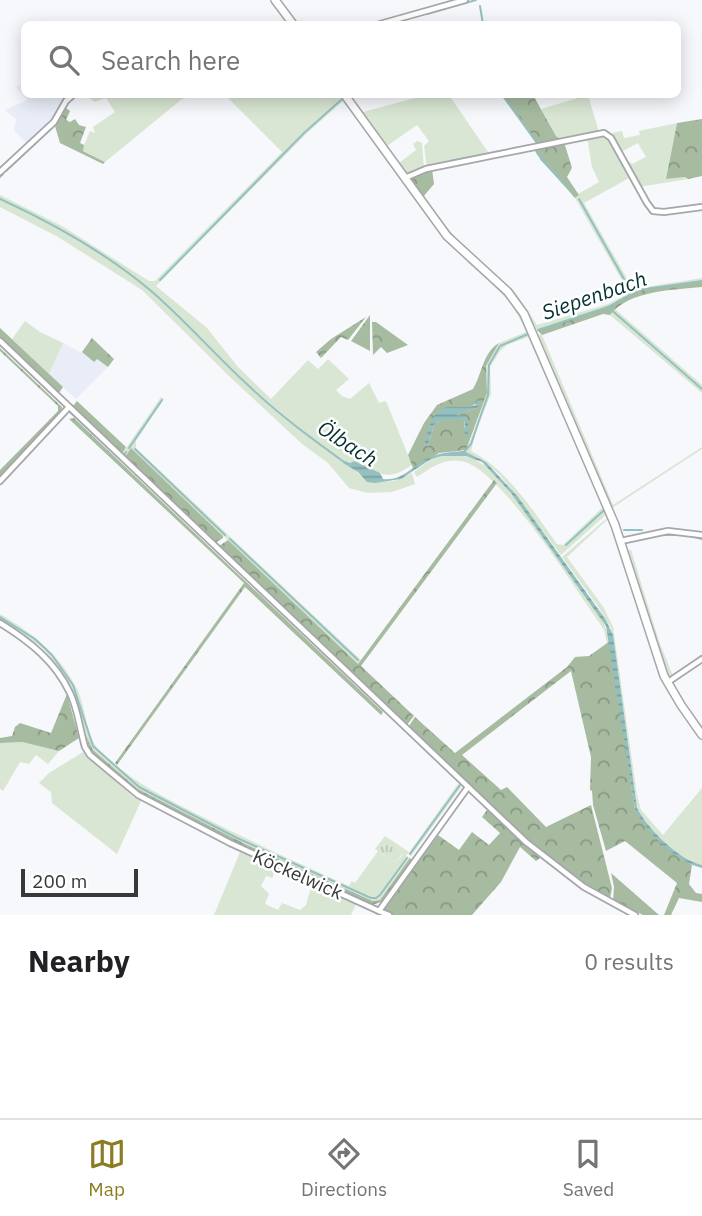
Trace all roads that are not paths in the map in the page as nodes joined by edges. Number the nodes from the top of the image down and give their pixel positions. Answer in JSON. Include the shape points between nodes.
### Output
{"nodes":[{"id":1,"x":275,"y":0,"type":"edge"},
{"id":2,"x":465,"y":0,"type":"edge"},
{"id":3,"x":447,"y":3,"type":"edge"},
{"id":4,"x":291,"y":21,"type":"edge"},
{"id":5,"x":390,"y":21,"type":"edge"},
{"id":6,"x":69,"y":98,"type":"edge"},
{"id":7,"x":347,"y":98,"type":"edge"},
{"id":8,"x":0,"y":172,"type":"edge"},
{"id":9,"x":405,"y":179,"type":"junction"},
{"id":10,"x":702,"y":207,"type":"edge"},
{"id":11,"x":0,"y":341,"type":"edge"},
{"id":12,"x":69,"y":407,"type":"junction"},
{"id":13,"x":0,"y":481,"type":"edge"},
{"id":14,"x":702,"y":535,"type":"edge"},
{"id":15,"x":621,"y":541,"type":"junction"},
{"id":16,"x":0,"y":623,"type":"edge"},
{"id":17,"x":702,"y":659,"type":"edge"},
{"id":18,"x":668,"y":682,"type":"junction"},
{"id":19,"x":702,"y":735,"type":"edge"},
{"id":20,"x":468,"y":787,"type":"junction"},
{"id":21,"x":379,"y":911,"type":"junction"},
{"id":22,"x":389,"y":915,"type":"edge"},
{"id":23,"x":635,"y":915,"type":"edge"}],
"edges":[{"from":1,"to":4,"type":"main road"},
{"from":2,"to":3,"type":"street"},
{"from":3,"to":5,"type":"street"},
{"from":6,"to":8,"type":"street","via":[[54,122]]},
{"from":7,"to":9,"type":"main road"},
{"from":9,"to":10,"type":"street","via":[[426,169],[607,134],[653,211]]},
{"from":9,"to":15,"type":"main road","via":[[447,236],[508,292],[524,314]]},
{"from":11,"to":12,"type":"street"},
{"from":12,"to":13,"type":"street"},
{"from":12,"to":20,"type":"street"},
{"from":14,"to":15,"type":"street","via":[[668,531]]},
{"from":15,"to":18,"type":"main road"},
{"from":16,"to":21,"type":"street","name":"Köckelwick","via":[[39,649],[66,687],[90,755],[138,796]]},
{"from":17,"to":18,"type":"street"},
{"from":18,"to":19,"type":"main road"},
{"from":20,"to":21,"type":"street"},
{"from":20,"to":23,"type":"street","via":[[565,874]]},
{"from":21,"to":22,"type":"street","name":"Köckelwick"}]}
